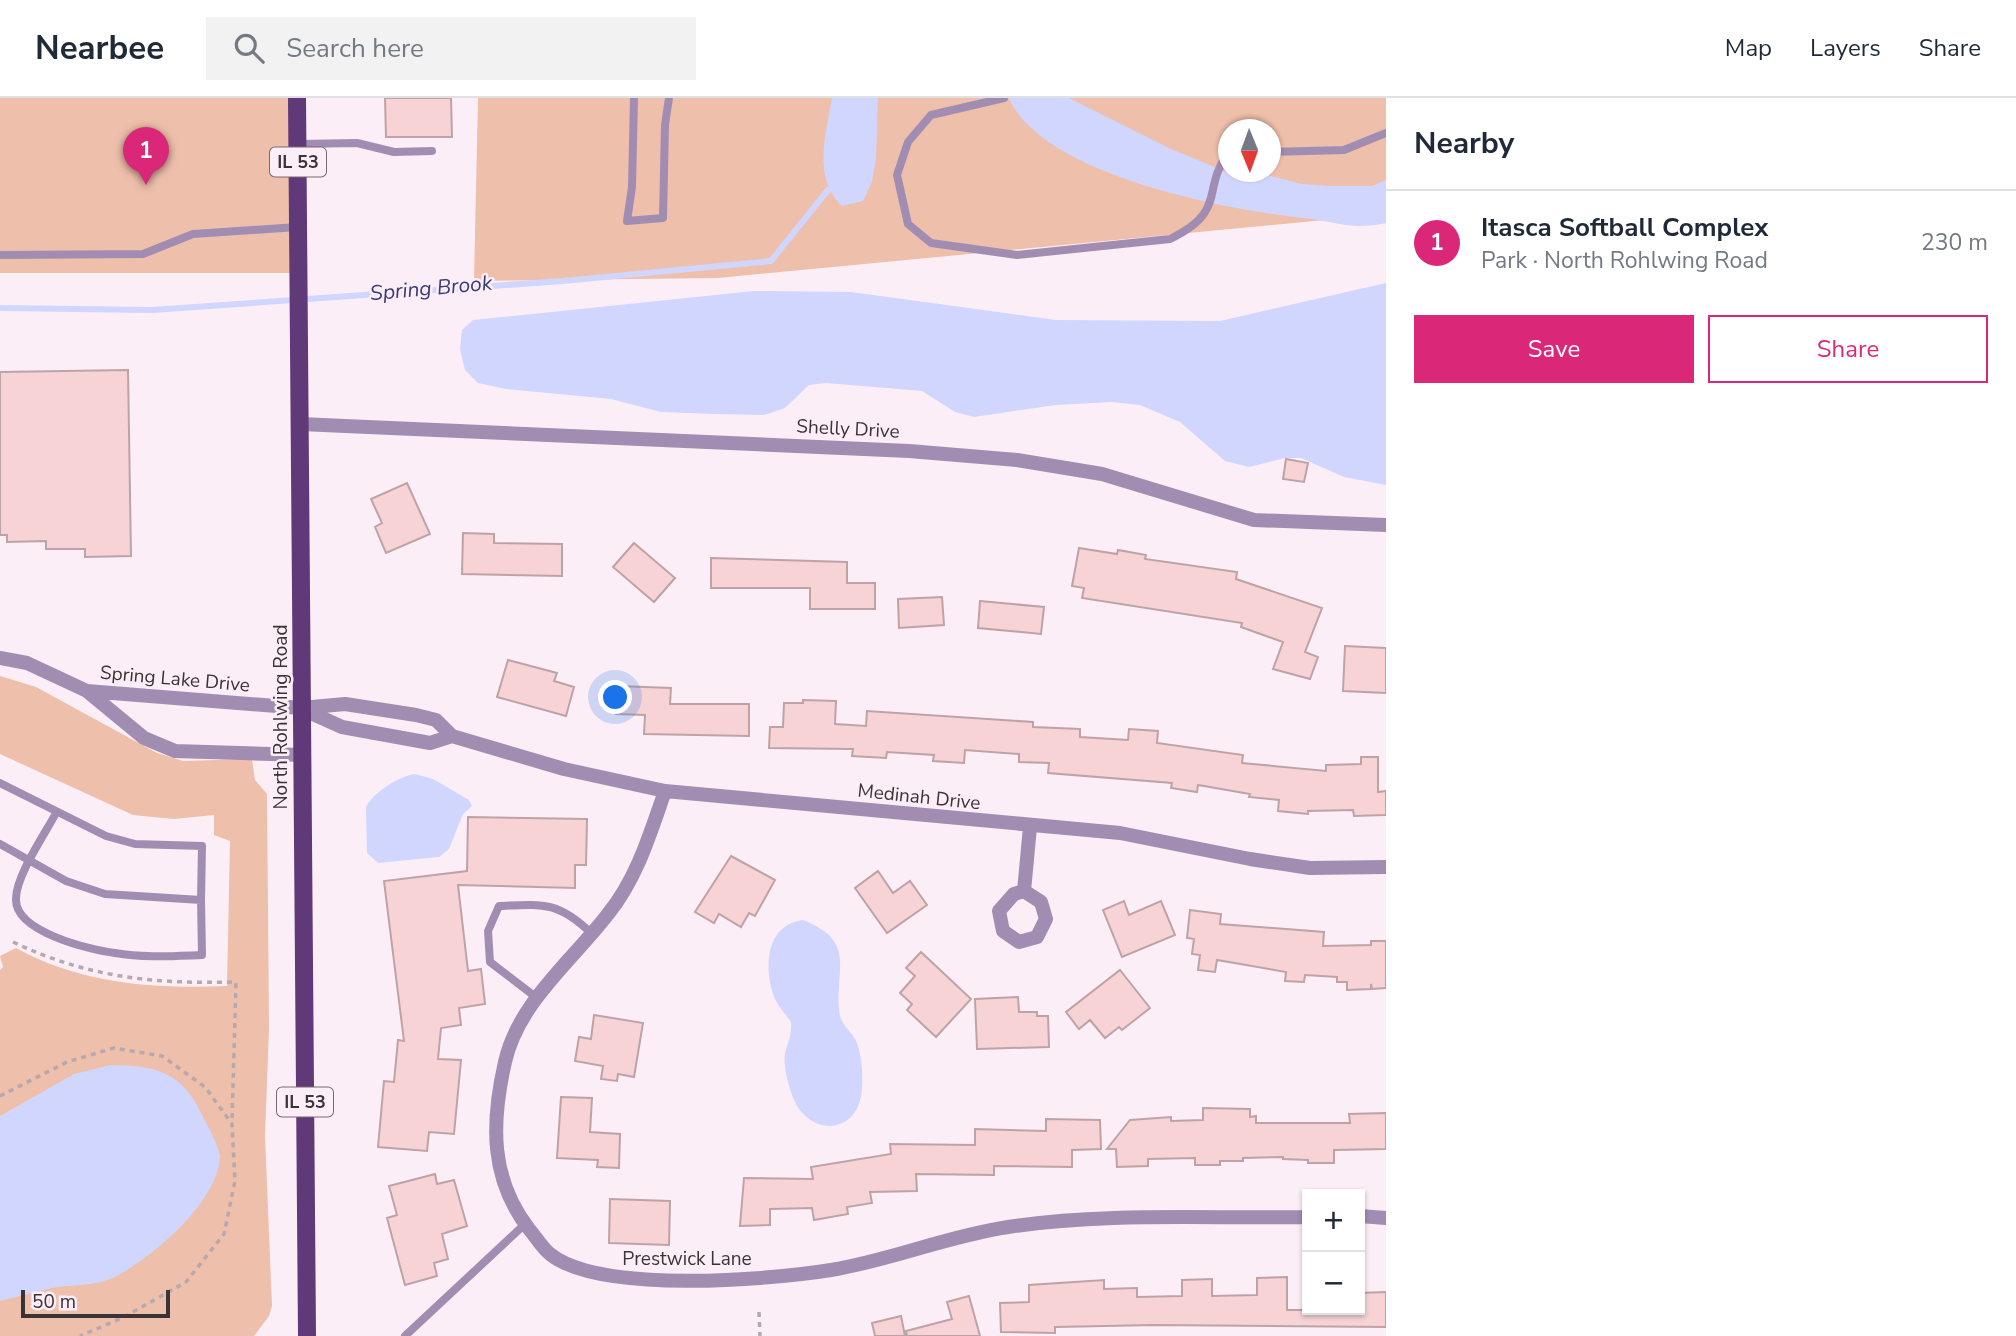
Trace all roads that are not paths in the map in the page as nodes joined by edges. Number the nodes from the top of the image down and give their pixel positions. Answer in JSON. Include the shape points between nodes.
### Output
{"nodes":[{"id":1,"x":298,"y":98,"type":"edge"},
{"id":2,"x":634,"y":98,"type":"edge"},
{"id":3,"x":669,"y":98,"type":"edge"},
{"id":4,"x":1001,"y":100,"type":"edge"},
{"id":5,"x":1386,"y":133,"type":"edge"},
{"id":6,"x":298,"y":144,"type":"junction"},
{"id":7,"x":432,"y":151,"type":"dead end"},
{"id":8,"x":1281,"y":152,"type":"edge"},
{"id":9,"x":1218,"y":180,"type":"edge"},
{"id":10,"x":298,"y":226,"type":"junction"},
{"id":11,"x":0,"y":255,"type":"edge"},
{"id":12,"x":300,"y":424,"type":"junction"},
{"id":13,"x":1386,"y":525,"type":"edge"},
{"id":14,"x":0,"y":658,"type":"edge"},
{"id":15,"x":87,"y":691,"type":"junction"},
{"id":16,"x":301,"y":708,"type":"junction"},
{"id":17,"x":452,"y":736,"type":"junction"},
{"id":18,"x":302,"y":755,"type":"junction"},
{"id":19,"x":0,"y":783,"type":"edge"},
{"id":20,"x":665,"y":791,"type":"junction"},
{"id":21,"x":57,"y":813,"type":"junction"},
{"id":22,"x":1030,"y":827,"type":"junction"},
{"id":23,"x":0,"y":844,"type":"edge"},
{"id":24,"x":31,"y":862,"type":"junction"},
{"id":25,"x":1386,"y":867,"type":"edge"},
{"id":26,"x":1024,"y":891,"type":"dead end"},
{"id":27,"x":201,"y":900,"type":"junction"},
{"id":28,"x":592,"y":933,"type":"junction"},
{"id":29,"x":537,"y":998,"type":"junction"},
{"id":30,"x":1365,"y":1216,"type":"edge"},
{"id":31,"x":1302,"y":1217,"type":"edge"},
{"id":32,"x":1386,"y":1218,"type":"edge"},
{"id":33,"x":526,"y":1224,"type":"junction"},
{"id":34,"x":307,"y":1336,"type":"edge"},
{"id":35,"x":405,"y":1336,"type":"edge"}],
"edges":[{"from":1,"to":6,"type":"main road","name":"North Rohlwing Road","number":"IL 53"},
{"from":2,"to":3,"type":"lane","via":[[627,221],[663,218]]},
{"from":4,"to":9,"type":"lane","via":[[931,115],[908,142],[897,175],[908,224],[931,243],[1017,255],[1170,239],[1193,228],[1210,207]]},
{"from":5,"to":8,"type":"lane","via":[[1344,150]]},
{"from":6,"to":7,"type":"lane","via":[[356,143],[394,152]]},
{"from":6,"to":10,"type":"main road","name":"North Rohlwing Road","number":"IL 53"},
{"from":10,"to":11,"type":"lane","via":[[193,234],[143,254]]},
{"from":10,"to":12,"type":"main road","name":"North Rohlwing Road","number":"IL 53"},
{"from":12,"to":13,"type":"street","name":"Shelly Drive","via":[[909,451],[1017,460],[1102,474],[1254,520]]},
{"from":12,"to":16,"type":"main road","name":"North Rohlwing Road","number":"IL 53"},
{"from":14,"to":15,"type":"street","name":"Spring Lake Drive","via":[[27,663]]},
{"from":15,"to":16,"type":"street","name":"Spring Lake Drive"},
{"from":15,"to":18,"type":"street","name":"Spring Lake Drive","via":[[144,738],[175,751]]},
{"from":16,"to":17,"type":"street","name":"Medinah Drive","via":[[342,727],[430,743]]},
{"from":16,"to":17,"type":"street","name":"Medinah Drive","via":[[345,704],[385,709],[436,720]]},
{"from":16,"to":18,"type":"main road","name":"North Rohlwing Road","number":"IL 53"},
{"from":17,"to":20,"type":"street","name":"Medinah Drive","via":[[564,769]]},
{"from":18,"to":34,"type":"main road","name":"North Rohlwing Road","number":"IL 53"},
{"from":19,"to":21,"type":"lane"},
{"from":20,"to":22,"type":"street","name":"Medinah Drive"},
{"from":20,"to":28,"type":"street","name":"Prestwick Lane","via":[[625,890]]},
{"from":21,"to":24,"type":"lane"},
{"from":21,"to":27,"type":"lane","via":[[135,844],[202,846]]},
{"from":22,"to":25,"type":"street","name":"Medinah Drive","via":[[1120,833],[1310,867]]},
{"from":22,"to":26,"type":"street"},
{"from":23,"to":24,"type":"lane"},
{"from":24,"to":27,"type":"lane","via":[[66,881],[105,894]]},
{"from":24,"to":27,"type":"lane","via":[[18,885],[15,902],[20,914],[38,930],[115,953],[202,955]]},
{"from":28,"to":29,"type":"street","name":"Prestwick Lane"},
{"from":28,"to":29,"type":"lane","via":[[578,920],[544,904],[499,906],[488,931],[490,962]]},
{"from":29,"to":33,"type":"street","name":"Prestwick Lane","via":[[513,1036],[505,1061],[496,1139],[501,1179]]},
{"from":30,"to":32,"type":"street"},
{"from":31,"to":33,"type":"street","name":"Prestwick Lane","via":[[1053,1221],[966,1234],[834,1269],[755,1278],[612,1277],[550,1255]]},
{"from":33,"to":35,"type":"lane"}]}
